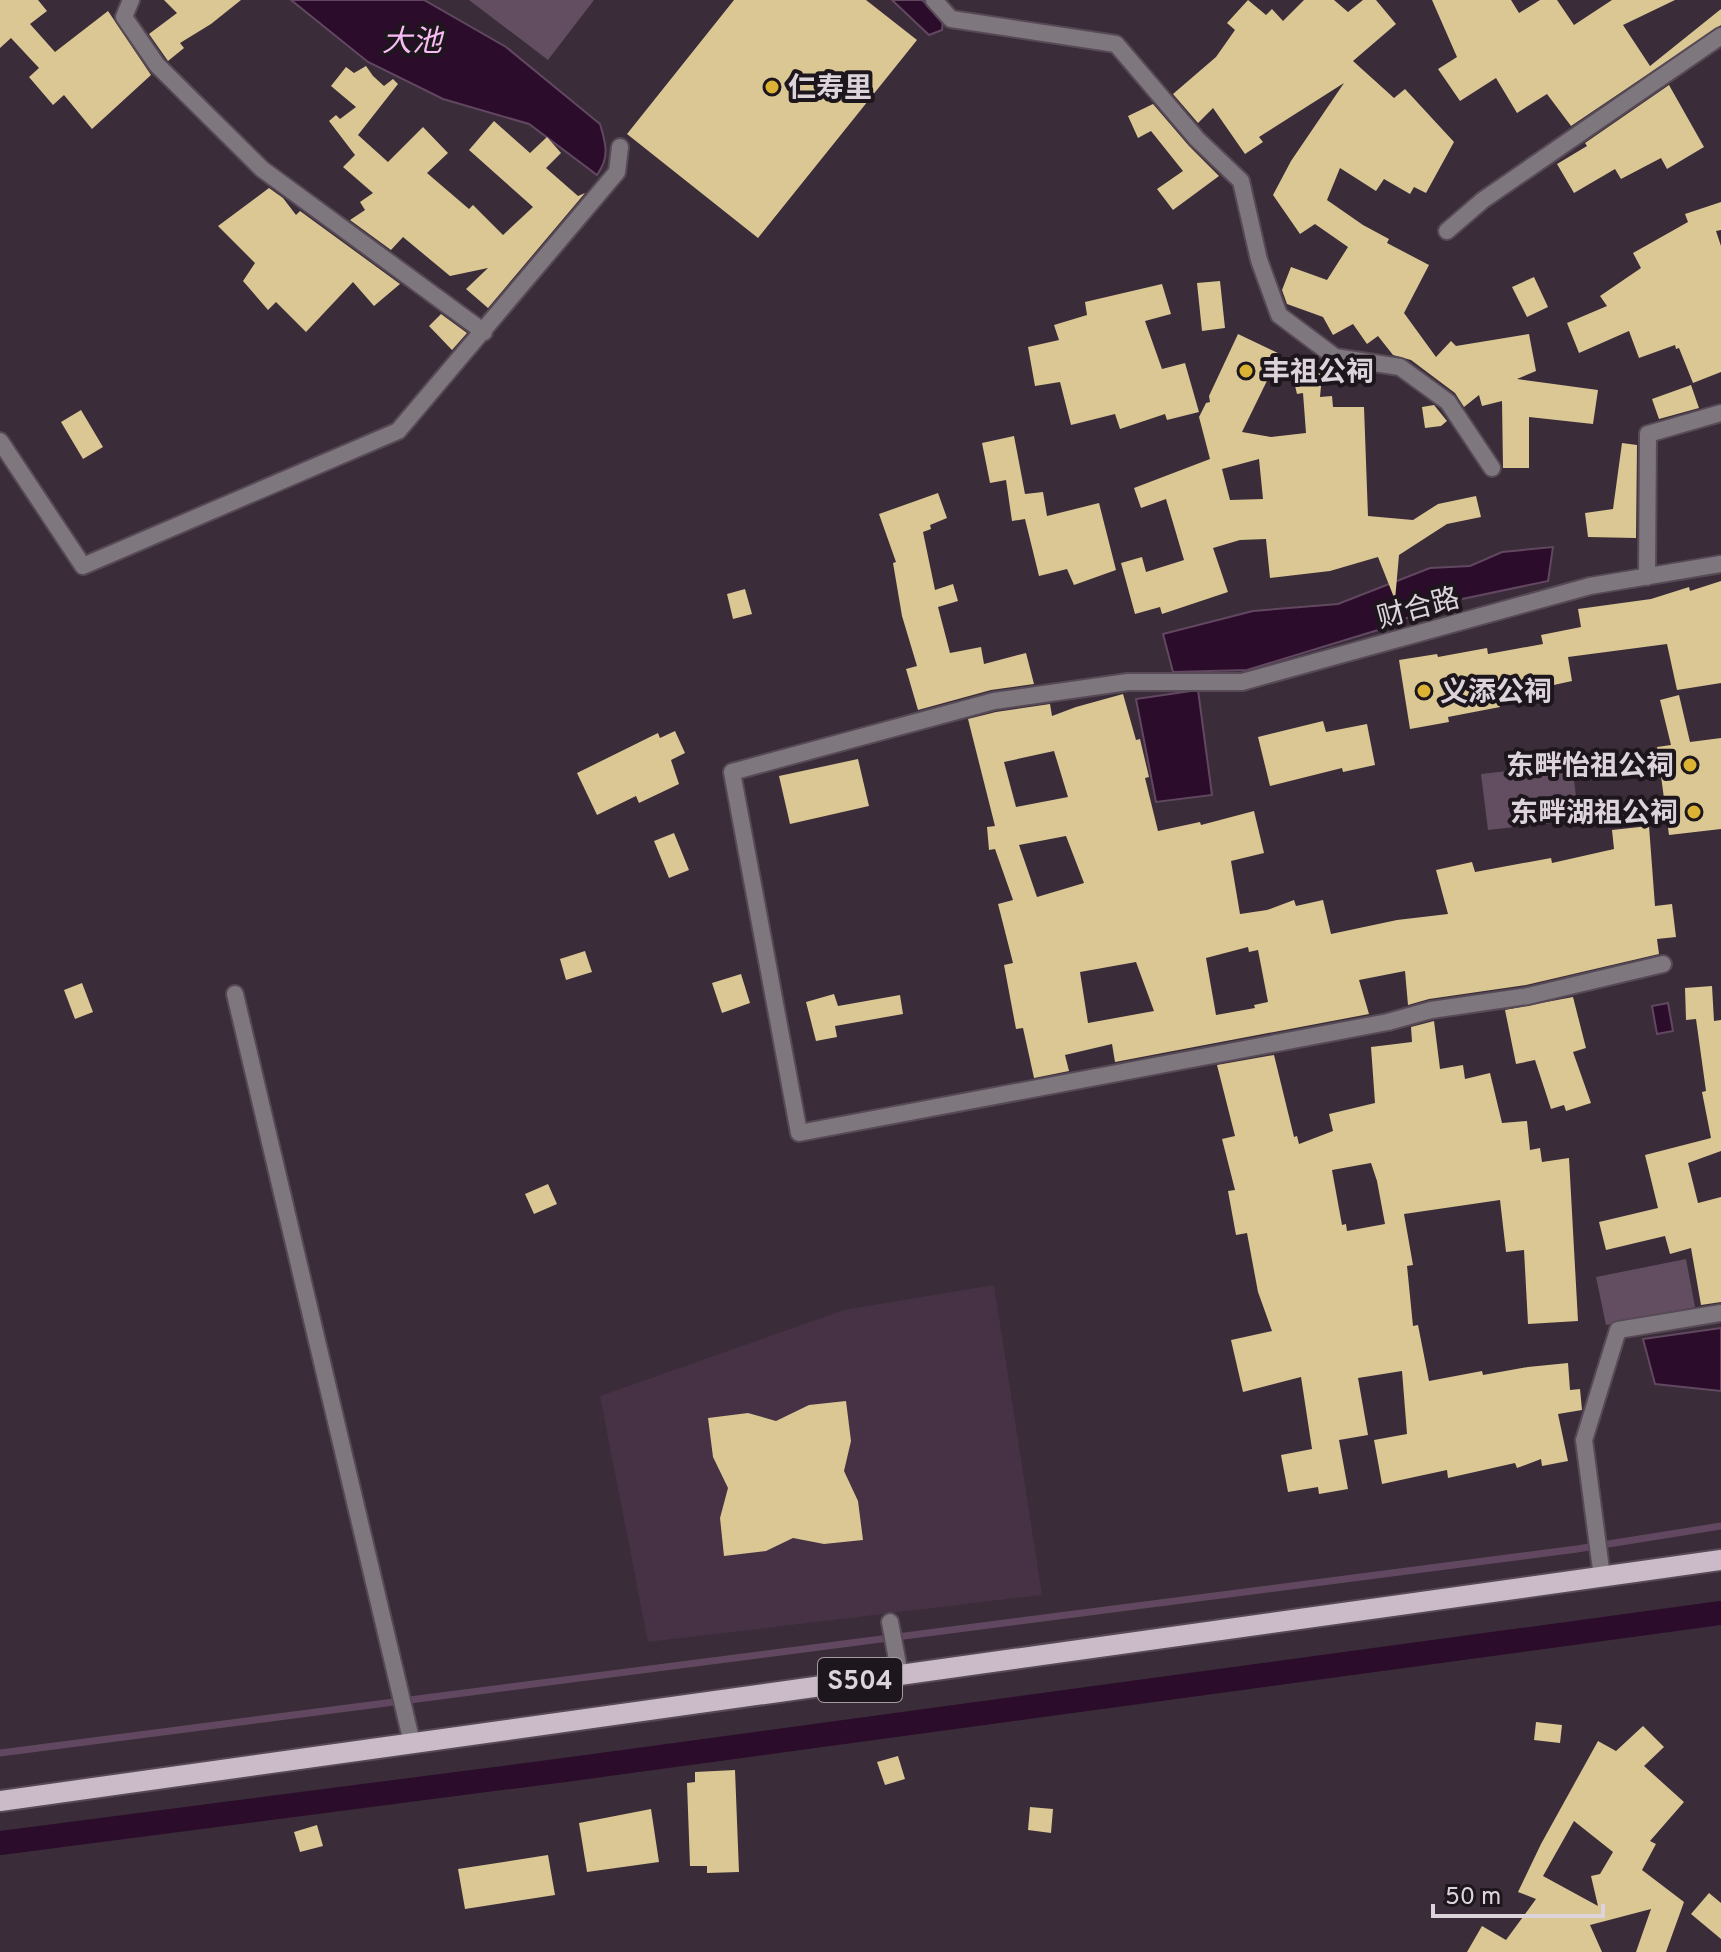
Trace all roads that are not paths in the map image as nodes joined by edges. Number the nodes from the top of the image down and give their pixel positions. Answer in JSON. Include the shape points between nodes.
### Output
{"nodes":[{"id":1,"x":131,"y":0,"type":"edge"},
{"id":2,"x":934,"y":0,"type":"edge"},
{"id":3,"x":1721,"y":36,"type":"edge"},
{"id":4,"x":620,"y":147,"type":"dead end"},
{"id":5,"x":1447,"y":231,"type":"dead end"},
{"id":6,"x":484,"y":332,"type":"junction"},
{"id":7,"x":1721,"y":413,"type":"edge"},
{"id":8,"x":0,"y":441,"type":"edge"},
{"id":9,"x":1492,"y":468,"type":"dead end"},
{"id":10,"x":1721,"y":564,"type":"edge"},
{"id":11,"x":1647,"y":577,"type":"junction"},
{"id":12,"x":1663,"y":964,"type":"dead end"},
{"id":13,"x":235,"y":994,"type":"dead end"},
{"id":14,"x":1721,"y":1313,"type":"edge"},
{"id":15,"x":1721,"y":1560,"type":"edge"},
{"id":16,"x":1601,"y":1569,"type":"junction"},
{"id":17,"x":890,"y":1622,"type":"dead end"},
{"id":18,"x":900,"y":1675,"type":"junction"},
{"id":19,"x":412,"y":1743,"type":"junction"},
{"id":20,"x":0,"y":1801,"type":"edge"}],
"edges":[{"from":1,"to":6,"type":"street","via":[[124,17],[157,65],[262,169]]},
{"from":2,"to":9,"type":"street","via":[[951,19],[1116,44],[1197,139],[1241,181],[1259,260],[1279,315],[1335,357],[1400,367],[1448,402]]},
{"from":3,"to":5,"type":"street","via":[[1483,200]]},
{"from":4,"to":6,"type":"street","via":[[617,172]]},
{"from":6,"to":8,"type":"street","via":[[398,431],[83,566]]},
{"from":7,"to":11,"type":"street","via":[[1648,434]]},
{"from":10,"to":11,"type":"street","name":"财合路"},
{"from":11,"to":12,"type":"street","name":"财合路","via":[[1590,586],[1242,682],[1128,682],[994,701],[732,772],[799,1133],[1431,1010],[1528,996]]},
{"from":13,"to":19,"type":"street"},
{"from":14,"to":16,"type":"street","via":[[1618,1330],[1584,1440]]},
{"from":15,"to":16,"type":"main road","number":"S504"},
{"from":16,"to":18,"type":"main road","number":"S504"},
{"from":17,"to":18,"type":"street"},
{"from":18,"to":19,"type":"main road","number":"S504"},
{"from":19,"to":20,"type":"main road","number":"S504"}]}
